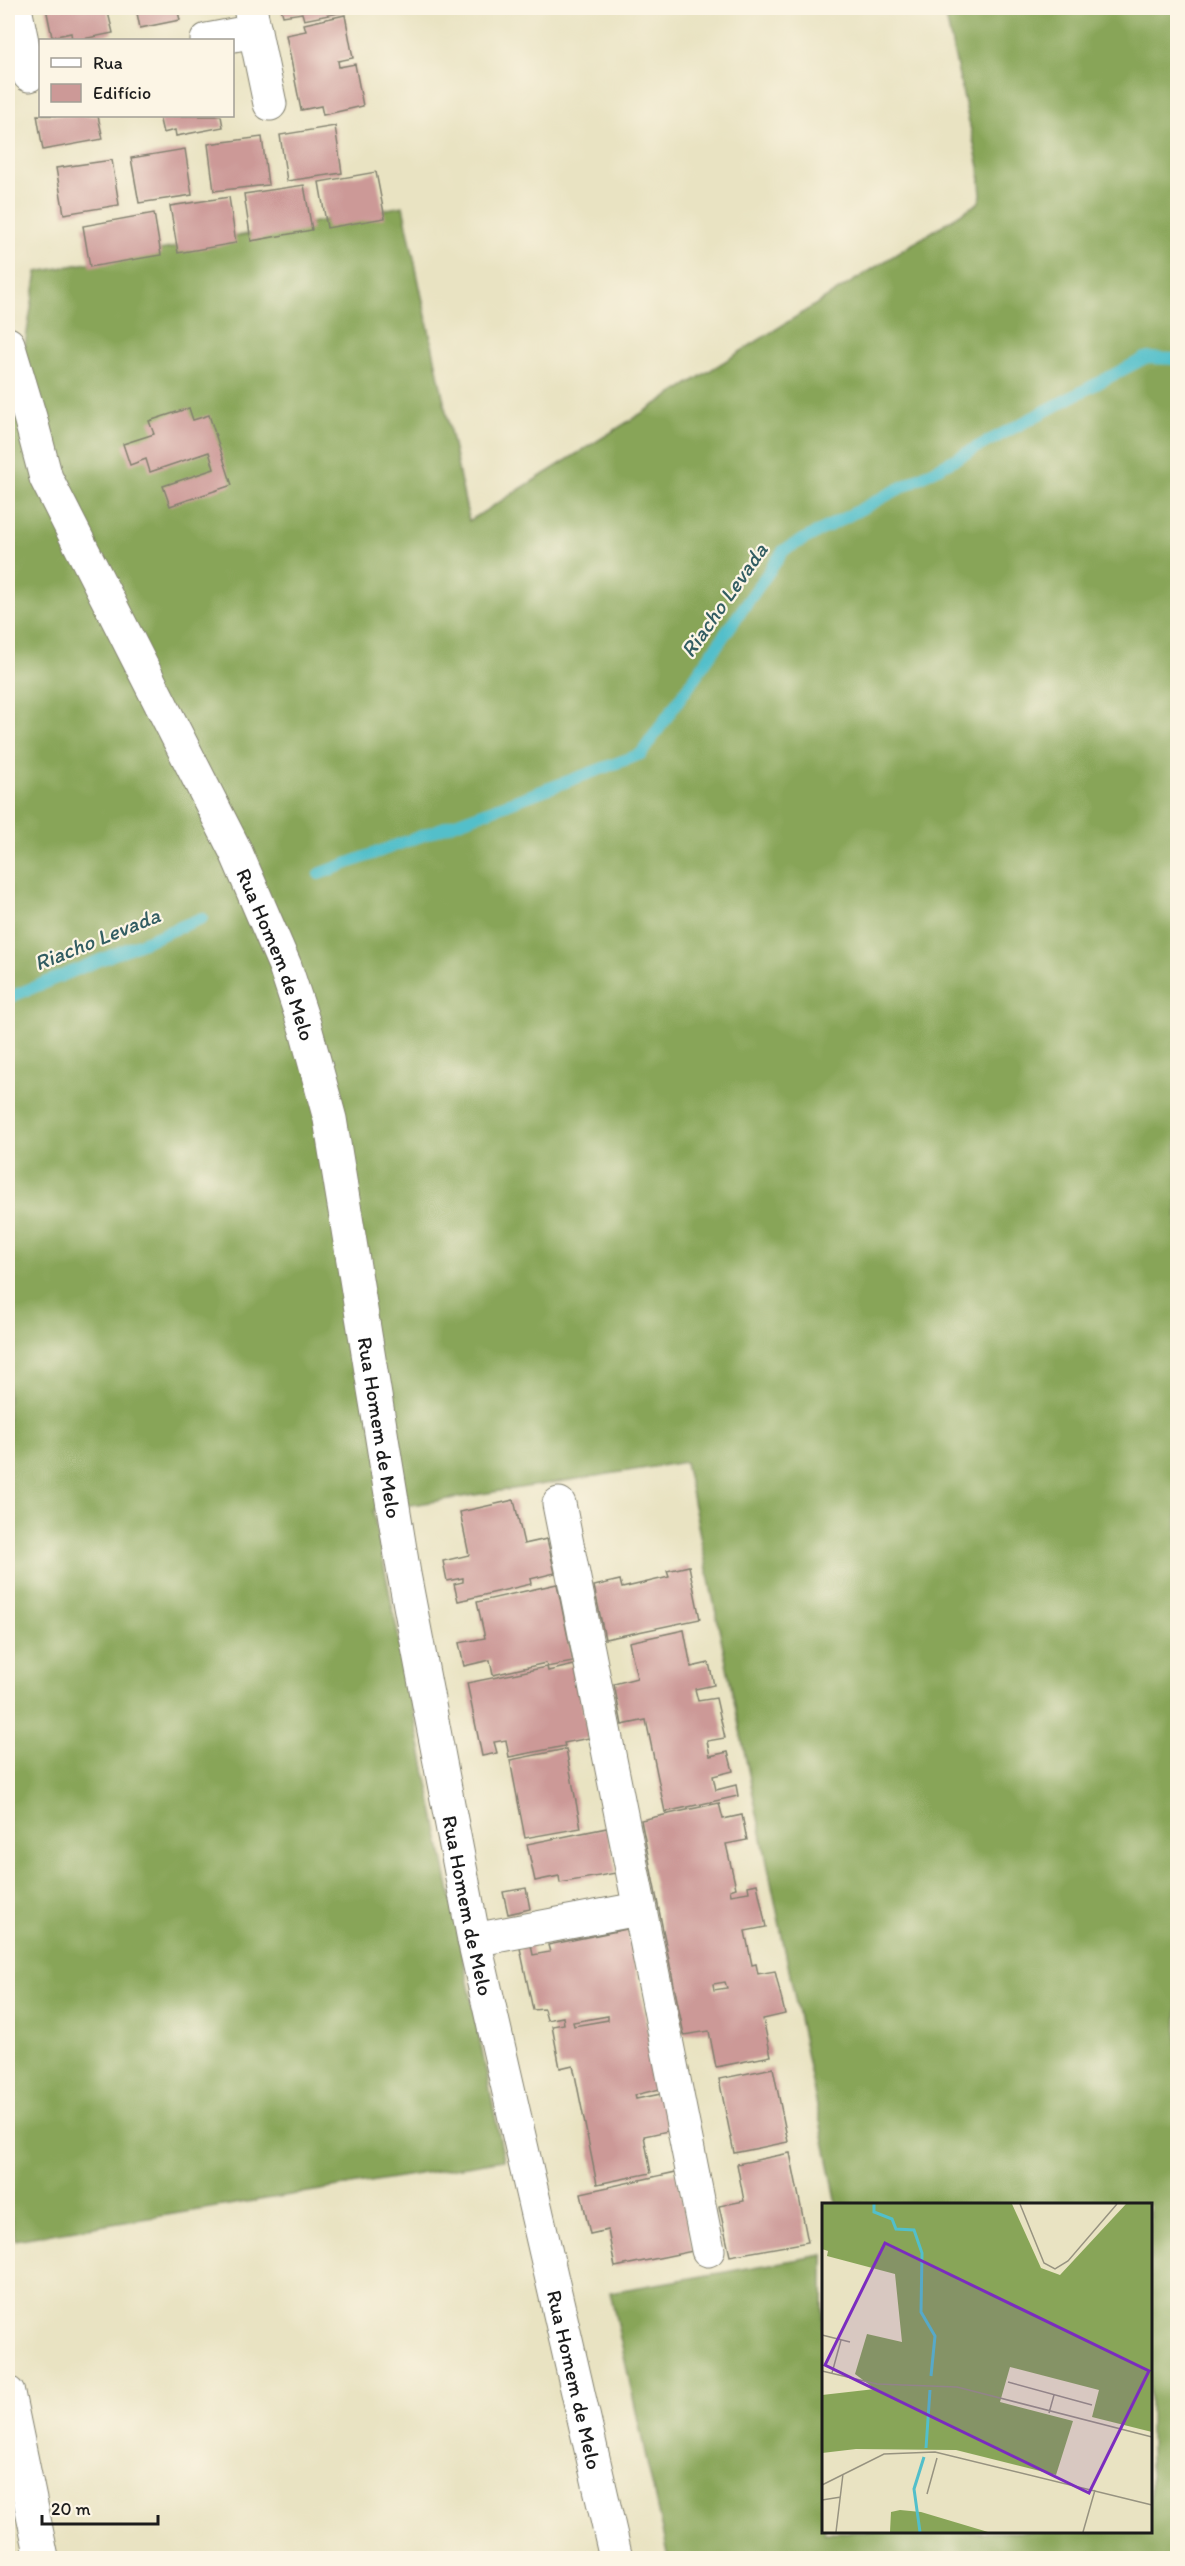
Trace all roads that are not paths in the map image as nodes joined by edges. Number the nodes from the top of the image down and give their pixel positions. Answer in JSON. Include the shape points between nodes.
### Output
{"nodes":[{"id":1,"x":15,"y":8,"type":"edge"},
{"id":2,"x":252,"y":19,"type":"edge"},
{"id":3,"x":209,"y":39,"type":"edge"},
{"id":4,"x":26,"y":75,"type":"edge"},
{"id":5,"x":270,"y":104,"type":"dead end"},
{"id":6,"x":8,"y":344,"type":"edge"},
{"id":7,"x":560,"y":1504,"type":"dead end"},
{"id":8,"x":638,"y":1909,"type":"junction"},
{"id":9,"x":474,"y":1940,"type":"junction"},
{"id":10,"x":708,"y":2250,"type":"dead end"},
{"id":11,"x":8,"y":2393,"type":"edge"},
{"id":12,"x":42,"y":2559,"type":"edge"},
{"id":13,"x":616,"y":2559,"type":"edge"}],
"edges":[{"from":1,"to":4,"type":"street"},
{"from":2,"to":3,"type":"street"},
{"from":2,"to":5,"type":"street"},
{"from":6,"to":9,"type":"street","name":"Rua Homem de Melo","via":[[46,478],[235,850],[285,966],[305,1027],[330,1119],[404,1574]]},
{"from":7,"to":8,"type":"street"},
{"from":8,"to":9,"type":"street"},
{"from":8,"to":10,"type":"street"},
{"from":9,"to":13,"type":"street","name":"Rua Homem de Melo"},
{"from":11,"to":12,"type":"street"}]}
